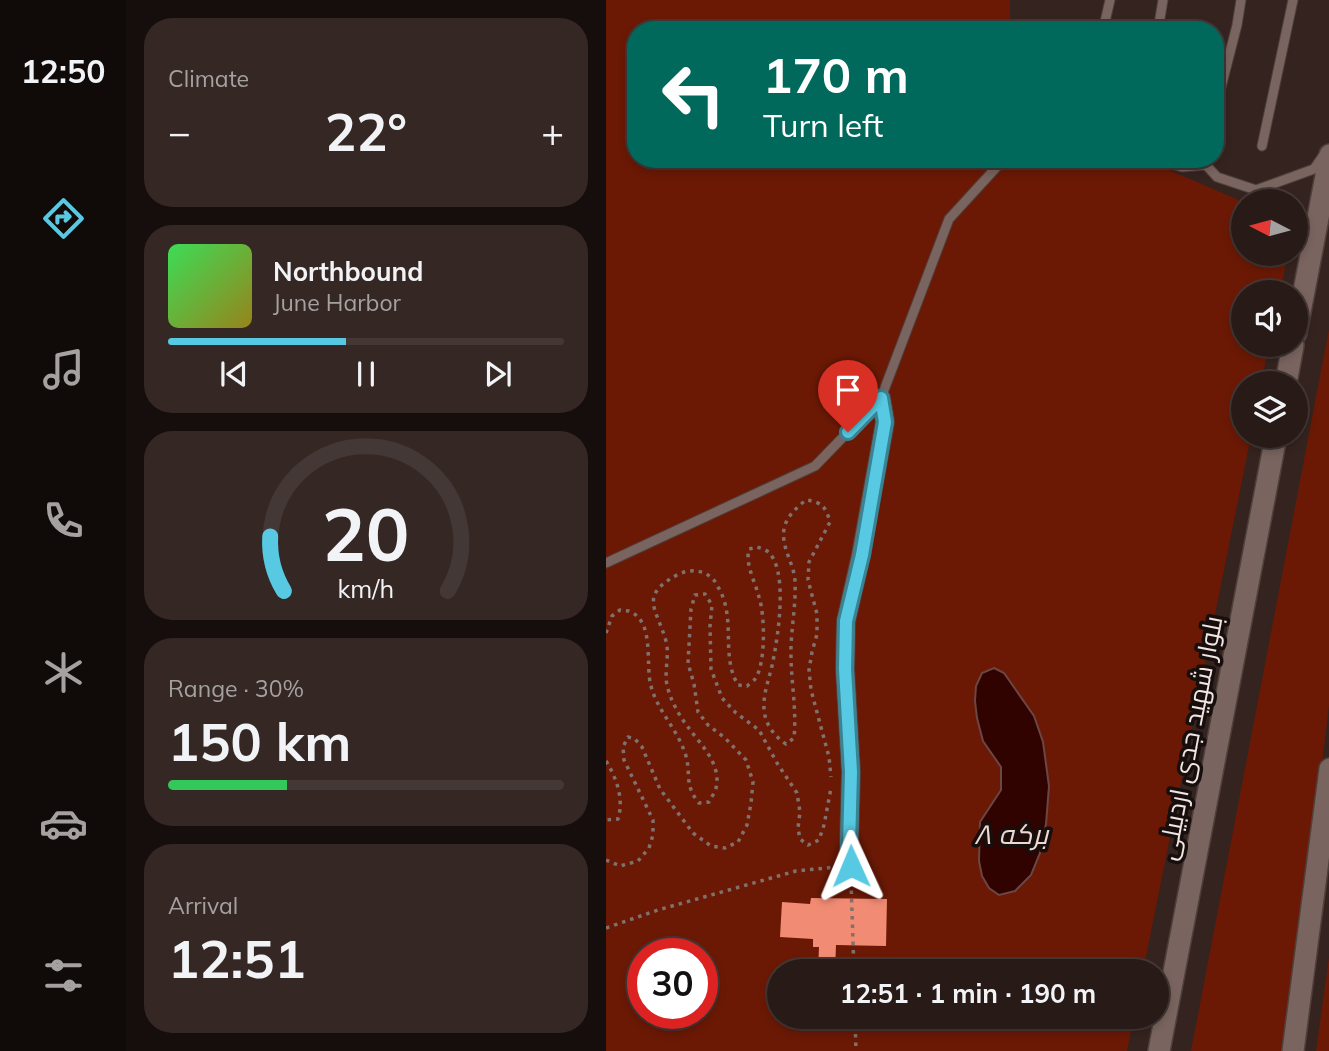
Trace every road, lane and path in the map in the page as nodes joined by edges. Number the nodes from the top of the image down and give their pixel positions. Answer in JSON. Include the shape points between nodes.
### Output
{"nodes":[{"id":1,"x":1110,"y":0,"type":"edge"},
{"id":2,"x":1163,"y":0,"type":"edge"},
{"id":3,"x":1241,"y":0,"type":"edge"},
{"id":4,"x":1293,"y":0,"type":"edge"},
{"id":5,"x":1105,"y":21,"type":"edge"},
{"id":6,"x":1160,"y":21,"type":"edge"},
{"id":7,"x":1224,"y":76,"type":"edge"},
{"id":8,"x":1262,"y":146,"type":"dead end"},
{"id":9,"x":1329,"y":146,"type":"edge"},
{"id":10,"x":1329,"y":155,"type":"edge"},
{"id":11,"x":996,"y":168,"type":"edge"},
{"id":12,"x":1210,"y":168,"type":"edge"},
{"id":13,"x":1253,"y":189,"type":"edge"},
{"id":14,"x":1259,"y":189,"type":"edge"},
{"id":15,"x":1308,"y":241,"type":"edge"},
{"id":16,"x":1312,"y":249,"type":"junction"},
{"id":17,"x":1306,"y":280,"type":"edge"},
{"id":18,"x":881,"y":398,"type":"junction"},
{"id":19,"x":1274,"y":448,"type":"edge"},
{"id":20,"x":606,"y":563,"type":"edge"},
{"id":21,"x":606,"y":633,"type":"edge"},
{"id":22,"x":606,"y":761,"type":"edge"},
{"id":23,"x":1329,"y":769,"type":"edge"},
{"id":24,"x":606,"y":820,"type":"edge"},
{"id":25,"x":606,"y":860,"type":"edge"},
{"id":26,"x":851,"y":866,"type":"junction"},
{"id":27,"x":606,"y":929,"type":"edge"},
{"id":28,"x":854,"y":959,"type":"edge"},
{"id":29,"x":855,"y":1029,"type":"edge"},
{"id":30,"x":856,"y":1051,"type":"edge"},
{"id":31,"x":1159,"y":1051,"type":"edge"},
{"id":32,"x":1293,"y":1051,"type":"edge"}],
"edges":[{"from":1,"to":5,"type":"lane"},
{"from":2,"to":6,"type":"lane"},
{"from":3,"to":7,"type":"lane"},
{"from":4,"to":8,"type":"lane"},
{"from":9,"to":14,"type":"lane","via":[[1314,169]]},
{"from":10,"to":16,"type":"main road"},
{"from":11,"to":18,"type":"lane","via":[[949,219]]},
{"from":12,"to":13,"type":"lane","via":[[1217,177]]},
{"from":15,"to":16,"type":"lane"},
{"from":16,"to":17,"type":"main road"},
{"from":18,"to":20,"type":"lane","via":[[815,466]]},
{"from":18,"to":26,"type":"street","via":[[885,422],[846,621]]},
{"from":19,"to":31,"type":"main road","name":"بلوار شهید جدی اردبیلی"},
{"from":21,"to":25,"type":"path","via":[[612,616],[620,610],[632,612],[644,625],[650,685],[686,755],[691,793],[699,803],[709,802],[716,788],[716,770],[666,686],[667,645],[652,605],[654,592],[685,571],[697,570],[713,578],[729,619],[733,675],[738,685],[747,686],[756,678],[764,630],[747,558],[749,549],[767,551],[779,578],[781,604],[764,711],[775,736],[786,744],[794,737],[796,721],[791,646],[795,578],[784,526],[806,500],[817,501],[826,510],[830,522],[809,562],[808,580],[817,614],[811,690],[832,782],[819,841],[808,845],[800,839],[797,793],[759,730],[722,698],[712,669],[712,605],[705,594],[695,595],[691,609],[688,663],[698,712],[746,760],[753,782],[747,825],[738,842],[725,848],[711,845],[693,832],[660,789],[642,747],[628,737],[624,760],[653,820],[653,835],[639,861],[620,866]]},
{"from":22,"to":24,"type":"path","via":[[614,773],[621,808],[618,819]]},
{"from":23,"to":32,"type":"main road"},
{"from":26,"to":27,"type":"path","via":[[796,871]]},
{"from":26,"to":28,"type":"path"},
{"from":29,"to":30,"type":"path"}]}
